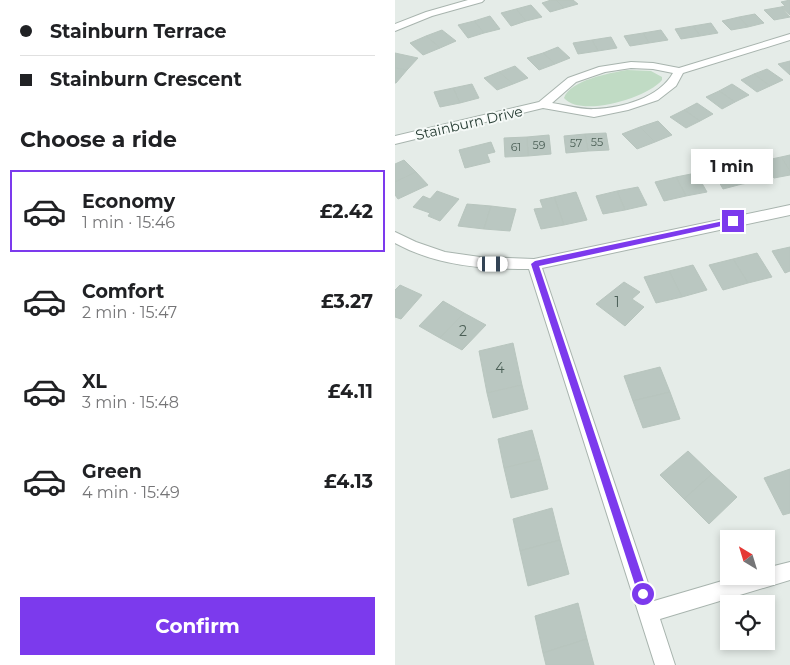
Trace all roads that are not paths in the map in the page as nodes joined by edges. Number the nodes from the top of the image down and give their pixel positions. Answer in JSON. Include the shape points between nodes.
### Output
{"nodes":[{"id":1,"x":479,"y":0,"type":"edge"},
{"id":2,"x":395,"y":28,"type":"edge"},
{"id":3,"x":790,"y":37,"type":"edge"},
{"id":4,"x":679,"y":71,"type":"junction"},
{"id":5,"x":543,"y":105,"type":"junction"},
{"id":6,"x":395,"y":140,"type":"edge"},
{"id":7,"x":790,"y":210,"type":"edge"},
{"id":8,"x":395,"y":238,"type":"edge"},
{"id":9,"x":535,"y":264,"type":"junction"},
{"id":10,"x":790,"y":571,"type":"edge"},
{"id":11,"x":649,"y":612,"type":"junction"},
{"id":12,"x":665,"y":665,"type":"edge"}],
"edges":[{"from":1,"to":2,"type":"street","via":[[429,14]]},
{"from":3,"to":4,"type":"street","name":"Stainburn Drive"},
{"from":4,"to":5,"type":"street","name":"Stainburn Drive","via":[[631,65],[603,69],[572,80]]},
{"from":4,"to":5,"type":"street","name":"Stainburn Drive","via":[[672,84],[653,98],[628,107],[593,113]]},
{"from":5,"to":6,"type":"street","name":"Stainburn Drive"},
{"from":7,"to":9,"type":"street"},
{"from":8,"to":9,"type":"street","via":[[449,258],[493,264]]},
{"from":9,"to":11,"type":"street"},
{"from":10,"to":11,"type":"street"},
{"from":11,"to":12,"type":"street"}]}
